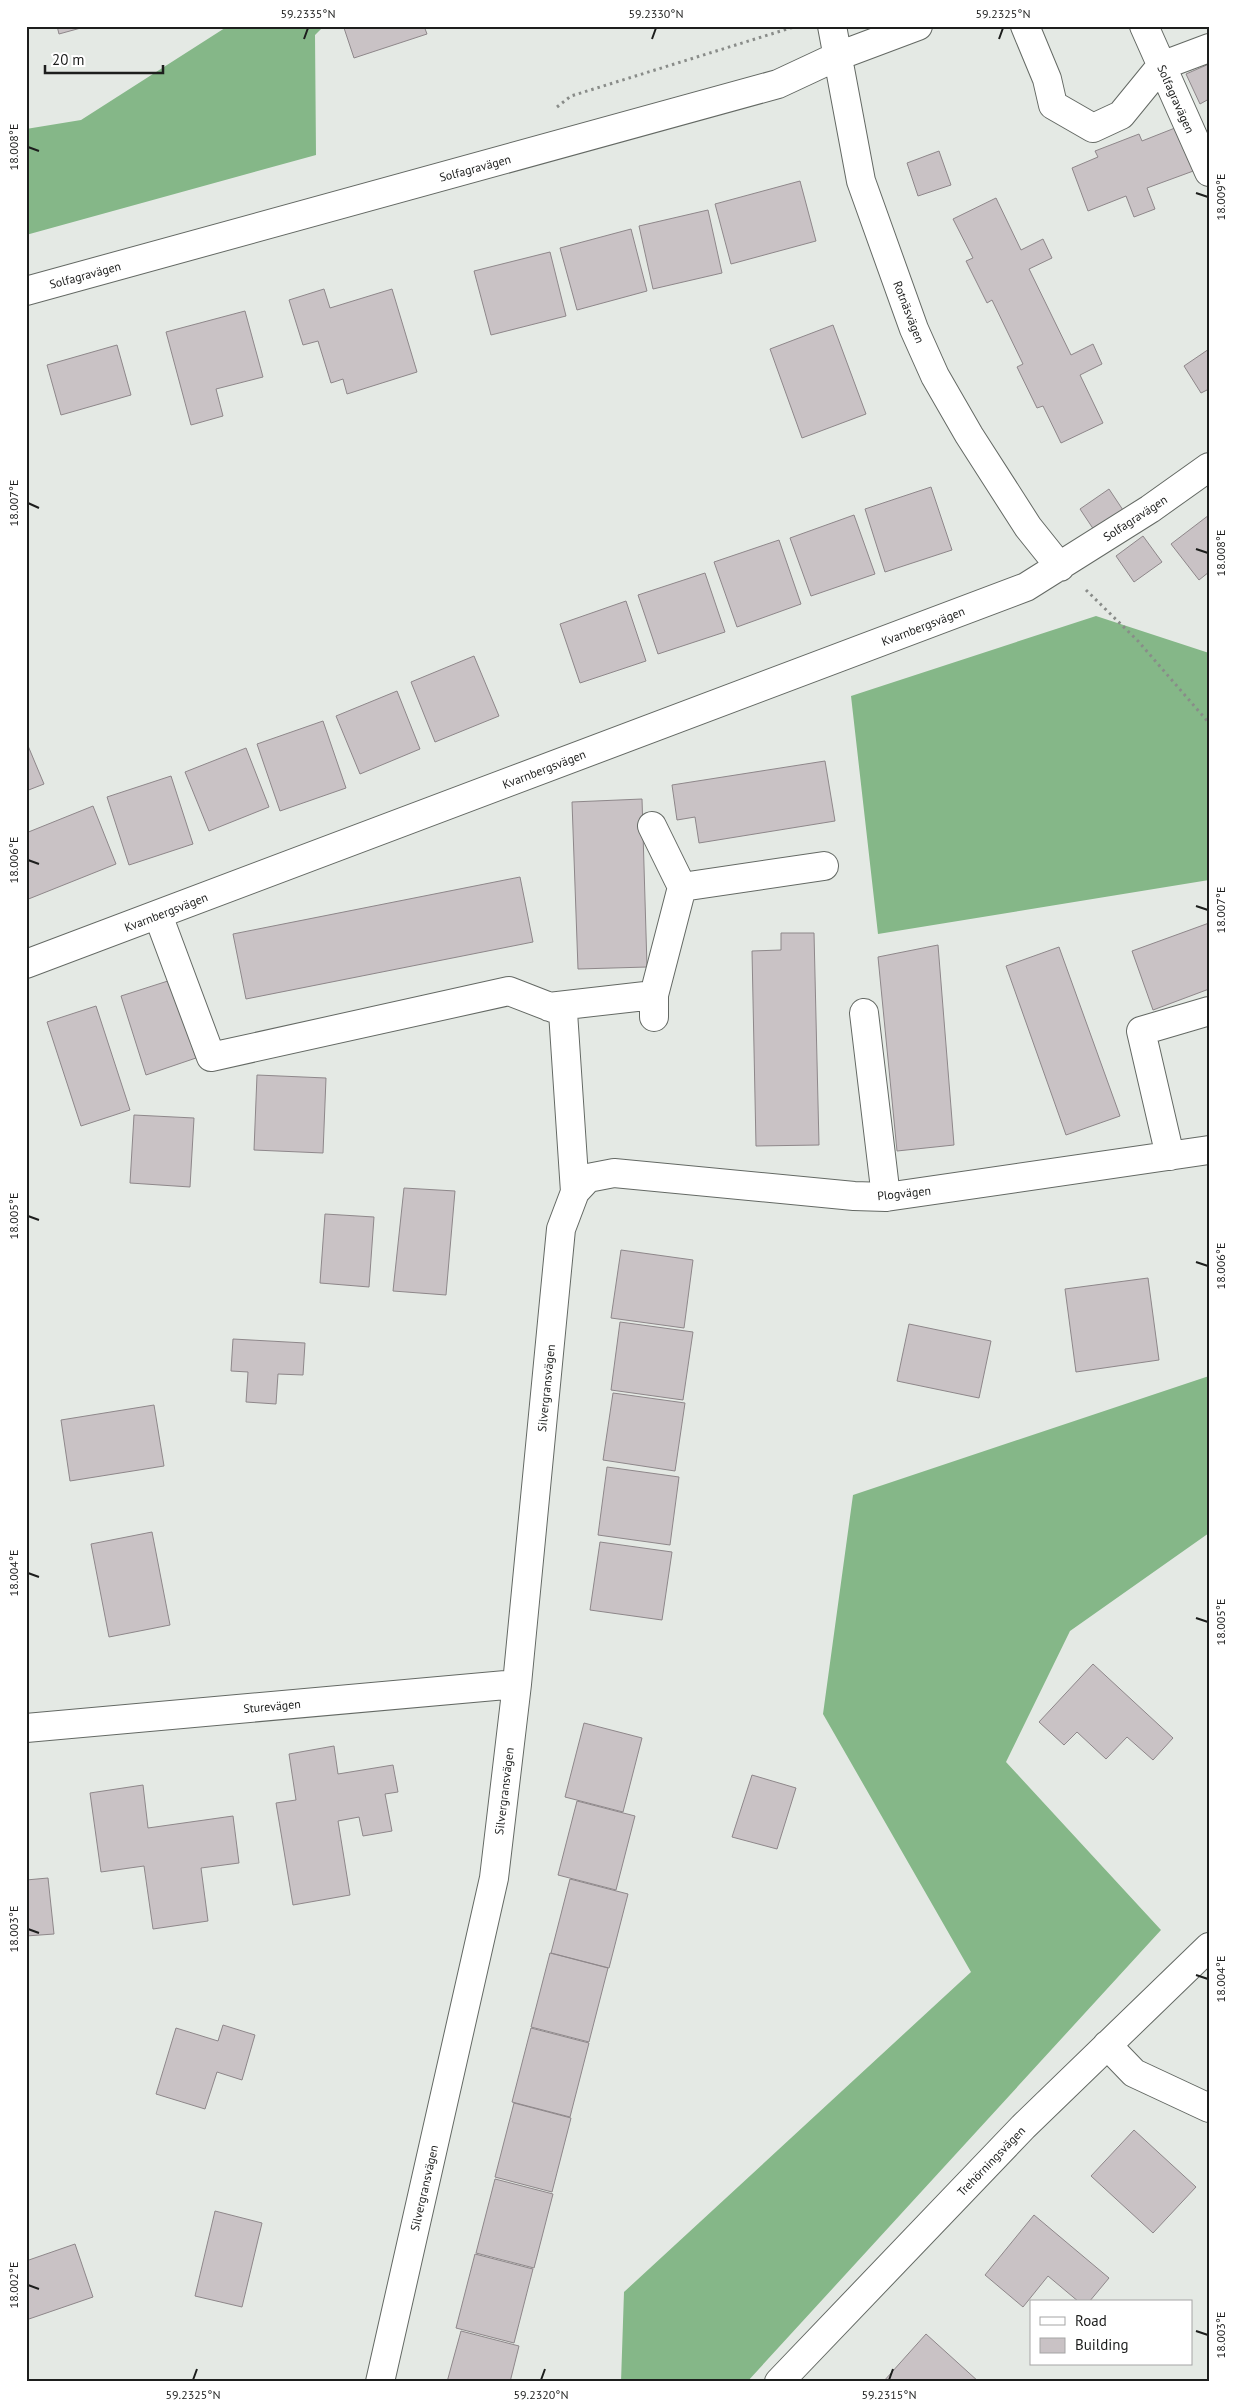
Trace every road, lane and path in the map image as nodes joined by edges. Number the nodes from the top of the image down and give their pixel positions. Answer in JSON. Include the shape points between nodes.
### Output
{"nodes":[{"id":1,"x":832,"y":26,"type":"edge"},
{"id":2,"x":918,"y":26,"type":"edge"},
{"id":3,"x":1025,"y":26,"type":"edge"},
{"id":4,"x":1144,"y":26,"type":"edge"},
{"id":5,"x":1209,"y":48,"type":"edge"},
{"id":6,"x":838,"y":56,"type":"junction"},
{"id":7,"x":1161,"y":66,"type":"junction"},
{"id":8,"x":1209,"y":172,"type":"edge"},
{"id":9,"x":26,"y":292,"type":"edge"},
{"id":10,"x":1209,"y":467,"type":"edge"},
{"id":11,"x":1060,"y":567,"type":"junction"},
{"id":12,"x":1209,"y":723,"type":"edge"},
{"id":13,"x":652,"y":826,"type":"dead end"},
{"id":14,"x":824,"y":866,"type":"dead end"},
{"id":15,"x":682,"y":887,"type":"junction"},
{"id":16,"x":158,"y":915,"type":"junction"},
{"id":17,"x":26,"y":964,"type":"edge"},
{"id":18,"x":549,"y":1007,"type":"junction"},
{"id":19,"x":1209,"y":1011,"type":"edge"},
{"id":20,"x":864,"y":1013,"type":"dead end"},
{"id":21,"x":1209,"y":1150,"type":"edge"},
{"id":22,"x":1170,"y":1156,"type":"junction"},
{"id":23,"x":575,"y":1192,"type":"junction"},
{"id":24,"x":886,"y":1197,"type":"junction"},
{"id":25,"x":517,"y":1684,"type":"junction"},
{"id":26,"x":26,"y":1728,"type":"edge"},
{"id":27,"x":1209,"y":1947,"type":"edge"},
{"id":28,"x":1107,"y":2045,"type":"junction"},
{"id":29,"x":1209,"y":2108,"type":"edge"},
{"id":30,"x":380,"y":2382,"type":"edge"},
{"id":31,"x":780,"y":2382,"type":"edge"}],
"edges":[{"from":1,"to":6,"type":"street","name":"Rotnäsvägen"},
{"from":2,"to":6,"type":"street","name":"Solfagravägen"},
{"from":3,"to":7,"type":"street","via":[[1047,79],[1053,105],[1093,128],[1121,115]]},
{"from":4,"to":7,"type":"street","name":"Solfagravägen"},
{"from":5,"to":7,"type":"street"},
{"from":6,"to":9,"type":"street","name":"Solfagravägen","via":[[778,84]]},
{"from":6,"to":11,"type":"street","name":"Rotnäsvägen","via":[[861,181],[914,329],[935,376],[969,435],[1028,527]]},
{"from":7,"to":8,"type":"street","name":"Solfagravägen"},
{"from":10,"to":11,"type":"street","name":"Solfagravägen"},
{"from":11,"to":12,"type":"path","via":[[1138,641]]},
{"from":11,"to":16,"type":"street","name":"Kvarnbergsvägen","via":[[1026,587]]},
{"from":13,"to":15,"type":"street"},
{"from":14,"to":15,"type":"street"},
{"from":15,"to":18,"type":"street","via":[[654,1006]]},
{"from":16,"to":17,"type":"street","name":"Kvarnbergsvägen"},
{"from":16,"to":18,"type":"street","via":[[211,1057],[509,991]]},
{"from":18,"to":23,"type":"street","via":[[563,1012]]},
{"from":19,"to":22,"type":"street","via":[[1141,1031]]},
{"from":20,"to":24,"type":"street"},
{"from":21,"to":22,"type":"street","name":"Plogvägen"},
{"from":22,"to":24,"type":"street","name":"Plogvägen"},
{"from":23,"to":24,"type":"street","name":"Plogvägen","via":[[588,1178],[614,1173]]},
{"from":23,"to":25,"type":"street","name":"Silvergransvägen","via":[[561,1229]]},
{"from":25,"to":26,"type":"street","name":"Sturevägen"},
{"from":25,"to":30,"type":"street","name":"Silvergransvägen","via":[[494,1878]]},
{"from":27,"to":28,"type":"street","name":"Trehörningsvägen"},
{"from":28,"to":29,"type":"street","via":[[1134,2073]]},
{"from":28,"to":31,"type":"street","name":"Trehörningsvägen","via":[[1023,2127]]}]}
